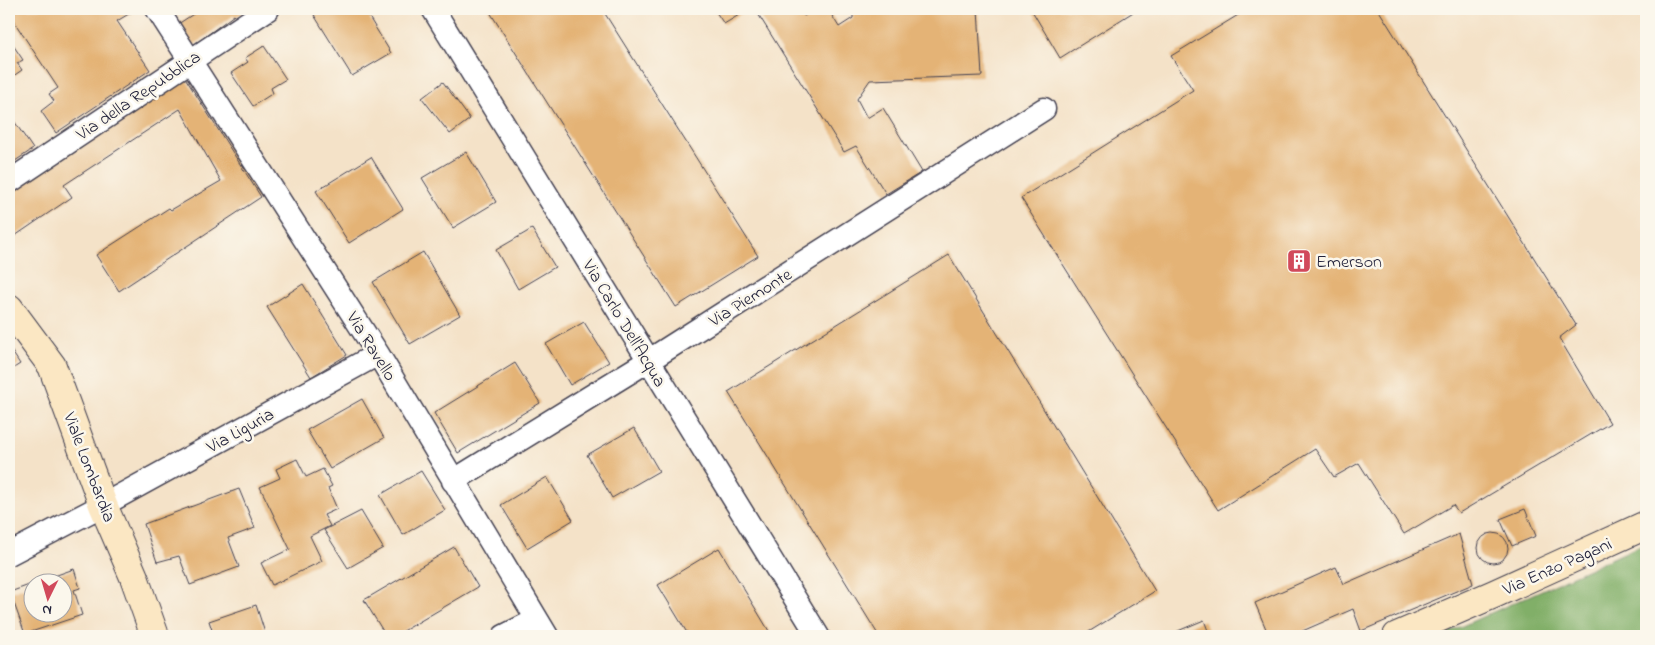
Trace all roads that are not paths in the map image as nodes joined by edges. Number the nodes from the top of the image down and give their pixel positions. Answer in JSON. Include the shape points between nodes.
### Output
{"nodes":[{"id":1,"x":157,"y":9,"type":"edge"},
{"id":2,"x":268,"y":9,"type":"edge"},
{"id":3,"x":433,"y":9,"type":"edge"},
{"id":4,"x":190,"y":60,"type":"junction"},
{"id":5,"x":1044,"y":109,"type":"dead end"},
{"id":6,"x":9,"y":182,"type":"edge"},
{"id":7,"x":9,"y":308,"type":"edge"},
{"id":8,"x":378,"y":354,"type":"junction"},
{"id":9,"x":648,"y":362,"type":"junction"},
{"id":10,"x":453,"y":481,"type":"junction"},
{"id":11,"x":103,"y":505,"type":"junction"},
{"id":12,"x":1646,"y":526,"type":"edge"},
{"id":13,"x":9,"y":554,"type":"edge"},
{"id":14,"x":541,"y":628,"type":"edge"},
{"id":15,"x":155,"y":636,"type":"edge"},
{"id":16,"x":504,"y":636,"type":"edge"},
{"id":17,"x":818,"y":636,"type":"edge"},
{"id":18,"x":1397,"y":636,"type":"edge"}],
"edges":[{"from":1,"to":4,"type":"street","name":"Via Ravello"},
{"from":2,"to":4,"type":"street","name":"Via della Repubblica"},
{"from":3,"to":9,"type":"street","name":"Via Carlo Dell'Acqua"},
{"from":4,"to":6,"type":"street","name":"Via della Repubblica"},
{"from":4,"to":8,"type":"street","name":"Via Ravello"},
{"from":5,"to":9,"type":"street","name":"Via Piemonte"},
{"from":7,"to":11,"type":"street","name":"Viale Lombardia","via":[[52,366]]},
{"from":8,"to":10,"type":"street","name":"Via Ravello"},
{"from":8,"to":11,"type":"street","name":"Via Liguria"},
{"from":9,"to":10,"type":"street","name":"Via Piemonte"},
{"from":9,"to":17,"type":"street","name":"Via Carlo Dell'Acqua"},
{"from":10,"to":14,"type":"street","name":"Via Ravello"},
{"from":11,"to":13,"type":"street","name":"Via Liguria"},
{"from":11,"to":15,"type":"street","name":"Viale Lombardia"},
{"from":12,"to":18,"type":"street","name":"Via Enzo Pagani"},
{"from":14,"to":16,"type":"street"}]}
